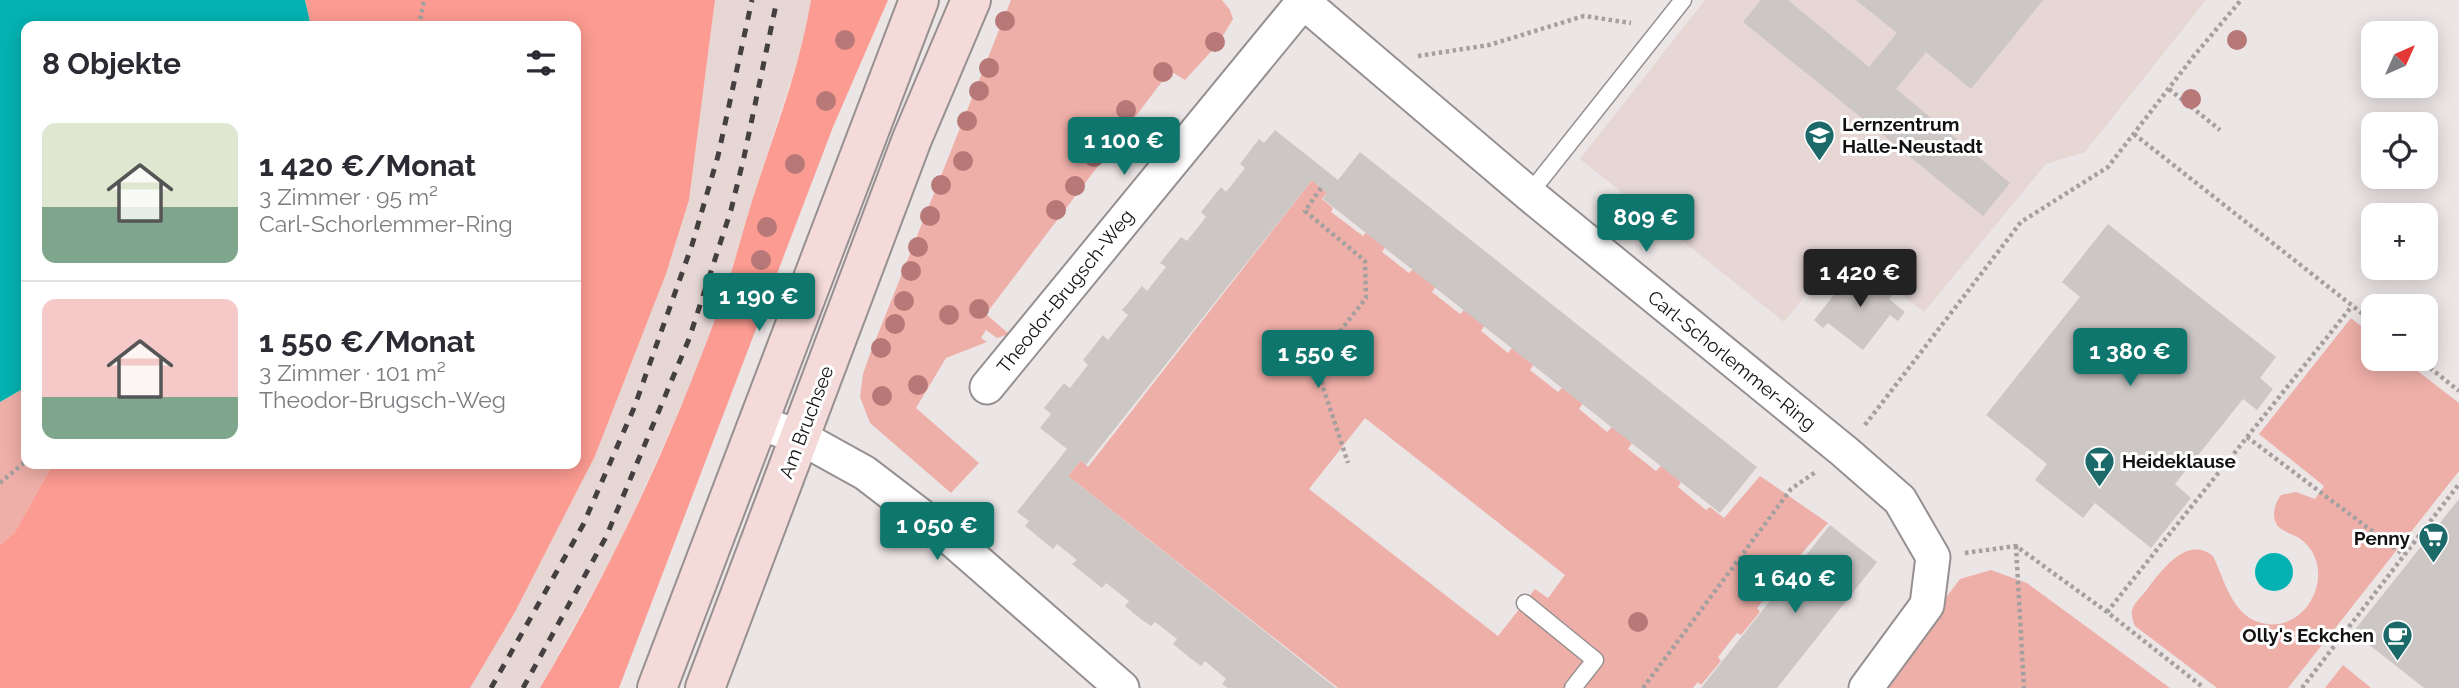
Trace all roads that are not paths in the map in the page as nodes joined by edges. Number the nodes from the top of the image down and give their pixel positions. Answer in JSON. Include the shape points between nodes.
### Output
{"nodes":[{"id":1,"x":919,"y":0,"type":"edge"},
{"id":2,"x":971,"y":0,"type":"edge"},
{"id":3,"x":1683,"y":0,"type":"edge"},
{"id":4,"x":1302,"y":1,"type":"edge"},
{"id":5,"x":1529,"y":194,"type":"junction"},
{"id":6,"x":987,"y":387,"type":"dead end"},
{"id":7,"x":757,"y":422,"type":"junction"},
{"id":8,"x":800,"y":437,"type":"junction"},
{"id":9,"x":1525,"y":603,"type":"dead end"},
{"id":10,"x":1101,"y":681,"type":"edge"},
{"id":11,"x":657,"y":688,"type":"edge"},
{"id":12,"x":705,"y":688,"type":"edge"},
{"id":13,"x":1573,"y":688,"type":"edge"},
{"id":14,"x":1866,"y":688,"type":"edge"}],
"edges":[{"from":1,"to":7,"type":"street"},
{"from":2,"to":8,"type":"street","name":"Am Bruchsee","via":[[912,139]]},
{"from":3,"to":5,"type":"lane"},
{"from":4,"to":5,"type":"street","name":"Carl-Schorlemmer-Ring"},
{"from":4,"to":6,"type":"street","name":"Theodor-Brugsch-Weg"},
{"from":5,"to":14,"type":"street","name":"Carl-Schorlemmer-Ring","via":[[1900,500],[1933,557],[1927,605]]},
{"from":7,"to":8,"type":"street"},
{"from":7,"to":11,"type":"street"},
{"from":8,"to":10,"type":"street","via":[[865,473],[955,542]]},
{"from":8,"to":12,"type":"street","name":"Am Bruchsee"},
{"from":9,"to":13,"type":"lane","via":[[1595,660]]}]}
